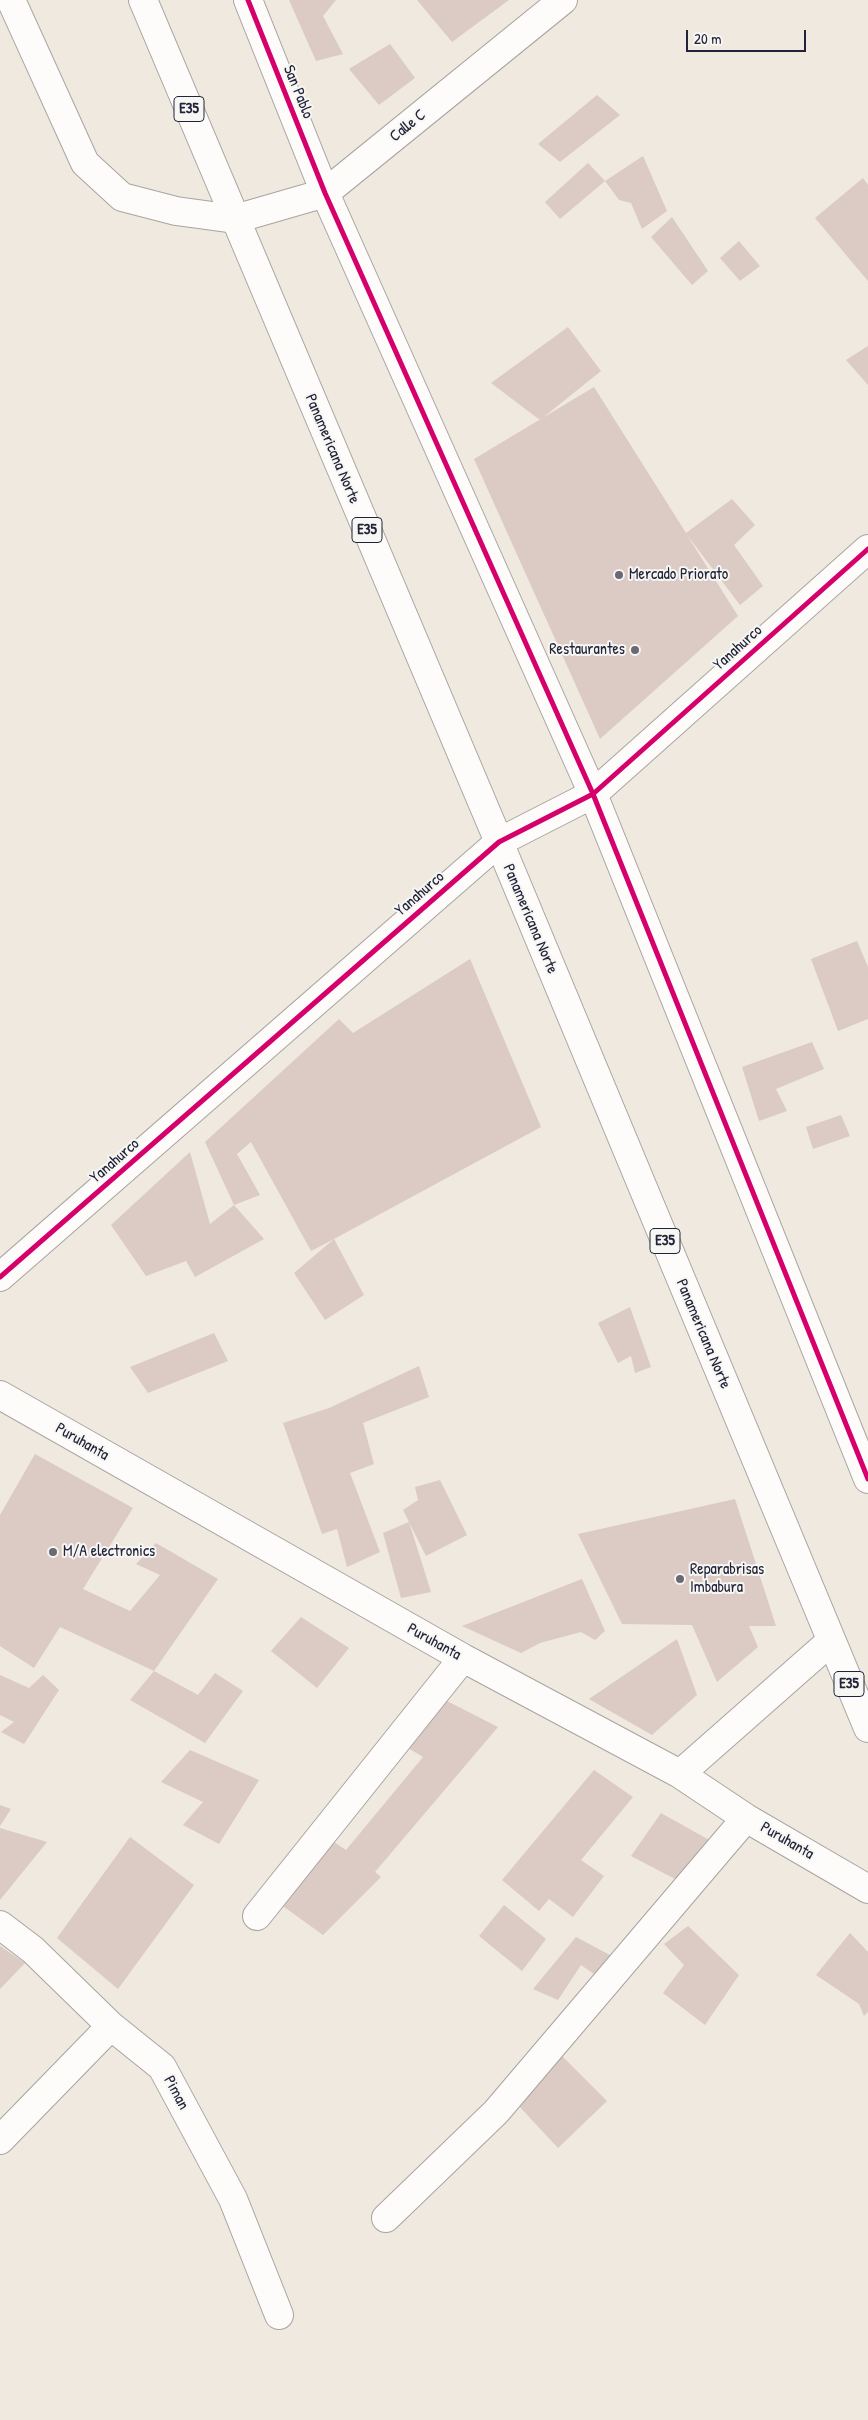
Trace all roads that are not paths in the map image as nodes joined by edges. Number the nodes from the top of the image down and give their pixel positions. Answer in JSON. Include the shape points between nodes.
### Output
{"nodes":[{"id":1,"x":12,"y":0,"type":"edge"},
{"id":2,"x":143,"y":0,"type":"edge"},
{"id":3,"x":248,"y":0,"type":"edge"},
{"id":4,"x":563,"y":0,"type":"edge"},
{"id":5,"x":326,"y":193,"type":"junction"},
{"id":6,"x":235,"y":219,"type":"junction"},
{"id":7,"x":868,"y":549,"type":"edge"},
{"id":8,"x":593,"y":794,"type":"junction"},
{"id":9,"x":499,"y":842,"type":"junction"},
{"id":10,"x":0,"y":1278,"type":"edge"},
{"id":11,"x":0,"y":1396,"type":"edge"},
{"id":12,"x":868,"y":1479,"type":"edge"},
{"id":13,"x":831,"y":1641,"type":"junction"},
{"id":14,"x":463,"y":1658,"type":"junction"},
{"id":15,"x":868,"y":1728,"type":"edge"},
{"id":16,"x":680,"y":1774,"type":"junction"},
{"id":17,"x":746,"y":1818,"type":"junction"},
{"id":18,"x":868,"y":1889,"type":"edge"},
{"id":19,"x":257,"y":1916,"type":"dead end"},
{"id":20,"x":0,"y":1925,"type":"edge"},
{"id":21,"x":111,"y":2026,"type":"junction"},
{"id":22,"x":0,"y":2140,"type":"edge"},
{"id":23,"x":386,"y":2218,"type":"dead end"},
{"id":24,"x":280,"y":2315,"type":"dead end"}],
"edges":[{"from":1,"to":6,"type":"main road","via":[[85,163],[122,197],[176,211]]},
{"from":2,"to":6,"type":"main road","name":"Panamericana Norte","number":"E35"},
{"from":3,"to":5,"type":"main road","name":"San Pablo"},
{"from":4,"to":5,"type":"main road","name":"Calle C"},
{"from":5,"to":6,"type":"main road","name":"Calle C"},
{"from":5,"to":8,"type":"main road","name":"San Pablo"},
{"from":6,"to":9,"type":"main road","name":"Panamericana Norte","number":"E35"},
{"from":7,"to":8,"type":"main road","name":"Yanahurco"},
{"from":8,"to":9,"type":"main road","name":"Yanahurco"},
{"from":8,"to":12,"type":"main road","name":"San Pablo"},
{"from":9,"to":10,"type":"main road","name":"Yanahurco"},
{"from":9,"to":13,"type":"main road","name":"Panamericana Norte","number":"E35"},
{"from":11,"to":14,"type":"main road","name":"Puruhanta"},
{"from":13,"to":15,"type":"main road","name":"Panamericana Norte","number":"E35"},
{"from":13,"to":16,"type":"main road"},
{"from":14,"to":16,"type":"main road","name":"Puruhanta"},
{"from":14,"to":19,"type":"main road"},
{"from":16,"to":17,"type":"main road","name":"Puruhanta"},
{"from":17,"to":18,"type":"main road","name":"Puruhanta"},
{"from":17,"to":23,"type":"main road","via":[[496,2112]]},
{"from":20,"to":21,"type":"main road","name":"Piman","via":[[33,1950]]},
{"from":21,"to":22,"type":"main road"},
{"from":21,"to":24,"type":"main road","name":"Piman","via":[[162,2067],[233,2199]]}]}
